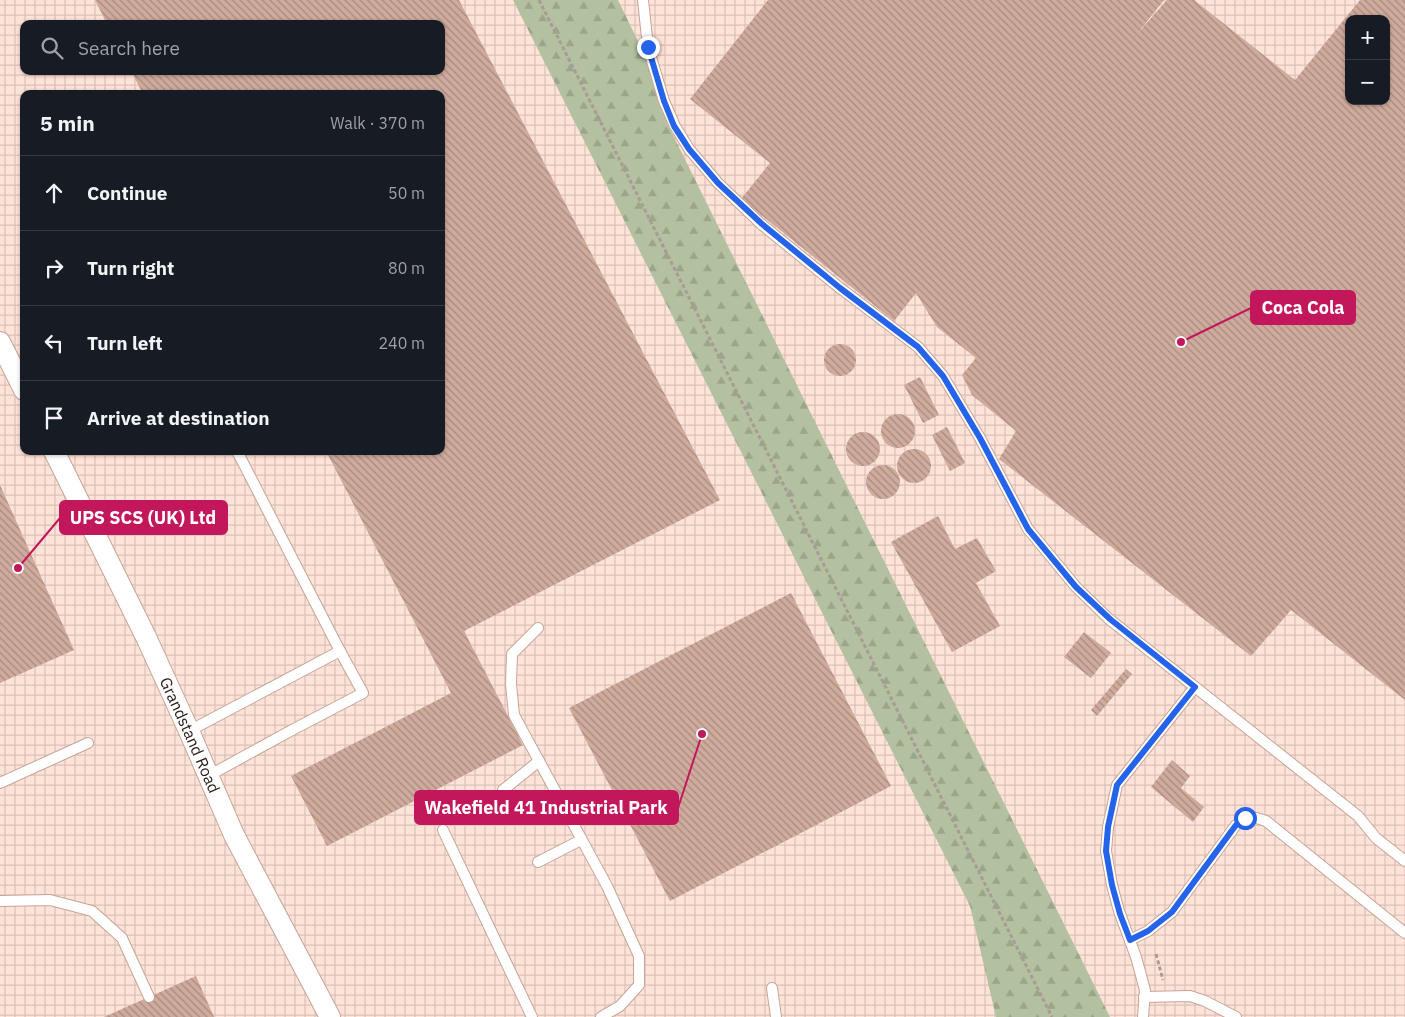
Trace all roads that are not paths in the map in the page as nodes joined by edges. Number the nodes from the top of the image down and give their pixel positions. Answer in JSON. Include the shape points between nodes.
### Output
{"nodes":[{"id":1,"x":643,"y":0,"type":"edge"},
{"id":2,"x":0,"y":342,"type":"edge"},
{"id":3,"x":20,"y":382,"type":"edge"},
{"id":4,"x":56,"y":455,"type":"edge"},
{"id":5,"x":239,"y":455,"type":"edge"},
{"id":6,"x":538,"y":628,"type":"dead end"},
{"id":7,"x":340,"y":651,"type":"junction"},
{"id":8,"x":1195,"y":687,"type":"junction"},
{"id":9,"x":189,"y":731,"type":"junction"},
{"id":10,"x":88,"y":743,"type":"dead end"},
{"id":11,"x":539,"y":761,"type":"junction"},
{"id":12,"x":208,"y":776,"type":"junction"},
{"id":13,"x":0,"y":783,"type":"edge"},
{"id":14,"x":502,"y":790,"type":"dead end"},
{"id":15,"x":443,"y":830,"type":"dead end"},
{"id":16,"x":582,"y":840,"type":"junction"},
{"id":17,"x":1405,"y":861,"type":"edge"},
{"id":18,"x":538,"y":862,"type":"dead end"},
{"id":19,"x":0,"y":901,"type":"edge"},
{"id":20,"x":1405,"y":933,"type":"edge"},
{"id":21,"x":1130,"y":940,"type":"junction"},
{"id":22,"x":772,"y":988,"type":"dead end"},
{"id":23,"x":149,"y":997,"type":"dead end"},
{"id":24,"x":1144,"y":997,"type":"junction"},
{"id":25,"x":330,"y":1017,"type":"edge"},
{"id":26,"x":532,"y":1017,"type":"edge"},
{"id":27,"x":601,"y":1017,"type":"edge"},
{"id":28,"x":776,"y":1017,"type":"edge"},
{"id":29,"x":1143,"y":1017,"type":"edge"},
{"id":30,"x":1236,"y":1017,"type":"edge"}],
"edges":[{"from":1,"to":8,"type":"lane","via":[[648,47],[664,101],[674,126],[689,149],[718,183],[762,224],[918,347],[943,376],[1028,529],[1076,587],[1110,619]]},
{"from":2,"to":3,"type":"street"},
{"from":4,"to":9,"type":"street","name":"Grandstand Road"},
{"from":5,"to":7,"type":"lane"},
{"from":6,"to":11,"type":"lane","via":[[512,654],[511,684],[514,715]]},
{"from":7,"to":9,"type":"lane"},
{"from":7,"to":12,"type":"lane","via":[[363,693]]},
{"from":8,"to":17,"type":"lane","via":[[1358,816],[1376,838]]},
{"from":8,"to":21,"type":"lane","via":[[1117,785],[1106,851],[1112,885]]},
{"from":9,"to":12,"type":"street","name":"Grandstand Road"},
{"from":10,"to":13,"type":"lane"},
{"from":11,"to":14,"type":"lane"},
{"from":11,"to":16,"type":"lane"},
{"from":12,"to":25,"type":"street","name":"Grandstand Road","via":[[234,835]]},
{"from":15,"to":26,"type":"lane"},
{"from":16,"to":18,"type":"lane"},
{"from":16,"to":27,"type":"lane","via":[[639,956],[639,985],[620,1006]]},
{"from":19,"to":23,"type":"lane","via":[[50,900],[92,911],[122,938]]},
{"from":20,"to":21,"type":"lane","via":[[1266,821],[1253,816],[1236,825],[1172,912]]},
{"from":21,"to":24,"type":"lane","via":[[1145,990]]},
{"from":22,"to":28,"type":"lane"},
{"from":24,"to":29,"type":"lane"},
{"from":24,"to":30,"type":"lane","via":[[1190,996]]}]}
